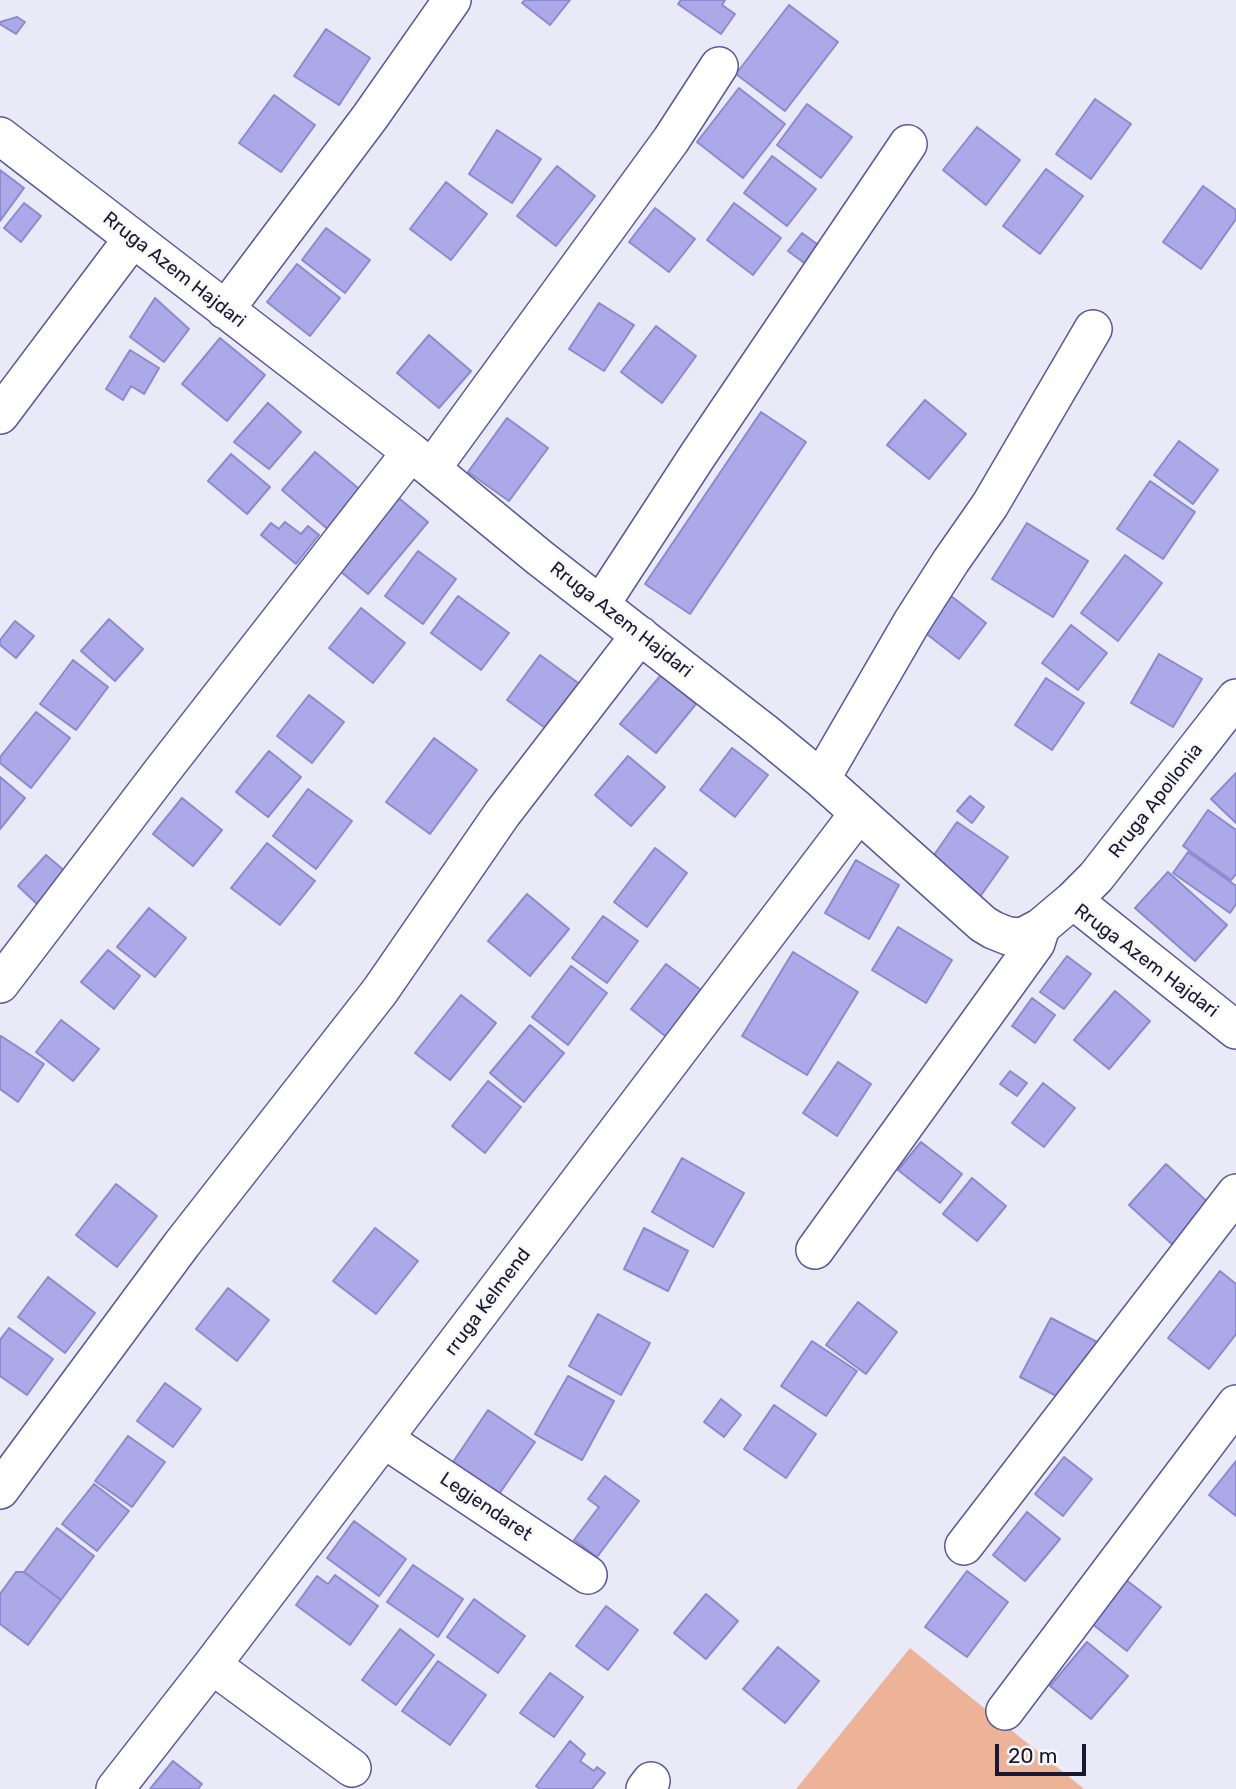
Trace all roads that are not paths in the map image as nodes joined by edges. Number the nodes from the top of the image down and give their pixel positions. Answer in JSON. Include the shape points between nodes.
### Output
{"nodes":[{"id":1,"x":453,"y":0,"type":"edge"},
{"id":2,"x":719,"y":66,"type":"dead end"},
{"id":3,"x":0,"y":136,"type":"edge"},
{"id":4,"x":908,"y":144,"type":"dead end"},
{"id":5,"x":133,"y":238,"type":"junction"},
{"id":6,"x":225,"y":310,"type":"junction"},
{"id":7,"x":1093,"y":329,"type":"dead end"},
{"id":8,"x":0,"y":415,"type":"edge"},
{"id":9,"x":422,"y":460,"type":"junction"},
{"id":10,"x":601,"y":604,"type":"junction"},
{"id":11,"x":640,"y":635,"type":"junction"},
{"id":12,"x":1236,"y":698,"type":"edge"},
{"id":13,"x":821,"y":779,"type":"junction"},
{"id":14,"x":858,"y":814,"type":"junction"},
{"id":15,"x":1073,"y":900,"type":"junction"},
{"id":16,"x":1041,"y":927,"type":"junction"},
{"id":17,"x":0,"y":984,"type":"edge"},
{"id":18,"x":1236,"y":1030,"type":"edge"},
{"id":19,"x":1236,"y":1193,"type":"edge"},
{"id":20,"x":815,"y":1250,"type":"dead end"},
{"id":21,"x":1236,"y":1404,"type":"edge"},
{"id":22,"x":384,"y":1439,"type":"junction"},
{"id":23,"x":0,"y":1490,"type":"edge"},
{"id":24,"x":964,"y":1546,"type":"dead end"},
{"id":25,"x":588,"y":1575,"type":"dead end"},
{"id":26,"x":212,"y":1665,"type":"junction"},
{"id":27,"x":1005,"y":1712,"type":"dead end"},
{"id":28,"x":352,"y":1768,"type":"dead end"},
{"id":29,"x":115,"y":1789,"type":"edge"}],
"edges":[{"from":1,"to":6,"type":"street"},
{"from":2,"to":9,"type":"street","via":[[671,140]]},
{"from":3,"to":5,"type":"street","name":"Rruga Azem Hajdari"},
{"from":4,"to":10,"type":"street"},
{"from":5,"to":6,"type":"street","name":"Rruga Azem Hajdari"},
{"from":5,"to":8,"type":"street"},
{"from":6,"to":9,"type":"street","name":"Rruga Azem Hajdari"},
{"from":7,"to":13,"type":"street"},
{"from":9,"to":10,"type":"street","name":"Rruga Azem Hajdari"},
{"from":9,"to":17,"type":"street","via":[[163,770]]},
{"from":10,"to":11,"type":"street","name":"Rruga Azem Hajdari"},
{"from":11,"to":13,"type":"street","name":"Rruga Azem Hajdari"},
{"from":11,"to":23,"type":"street","via":[[502,814],[380,991],[182,1244]]},
{"from":12,"to":15,"type":"street","name":"Rruga Apollonia","via":[[1097,877]]},
{"from":13,"to":14,"type":"street","name":"Rruga Azem Hajdari"},
{"from":14,"to":16,"type":"street","name":"Rruga Azem Hajdari","via":[[983,924],[1022,937]]},
{"from":14,"to":22,"type":"street","name":"rruga Kelmend"},
{"from":15,"to":16,"type":"street","name":"Rruga Azem Hajdari"},
{"from":15,"to":18,"type":"street","name":"Rruga Azem Hajdari"},
{"from":16,"to":20,"type":"street","via":[[1036,943]]},
{"from":19,"to":24,"type":"street"},
{"from":21,"to":27,"type":"street"},
{"from":22,"to":25,"type":"street","name":"Legjendaret"},
{"from":22,"to":26,"type":"street","name":"rruga Kelmend"},
{"from":26,"to":28,"type":"street"},
{"from":26,"to":29,"type":"street","name":"rruga Kelmend"}]}
